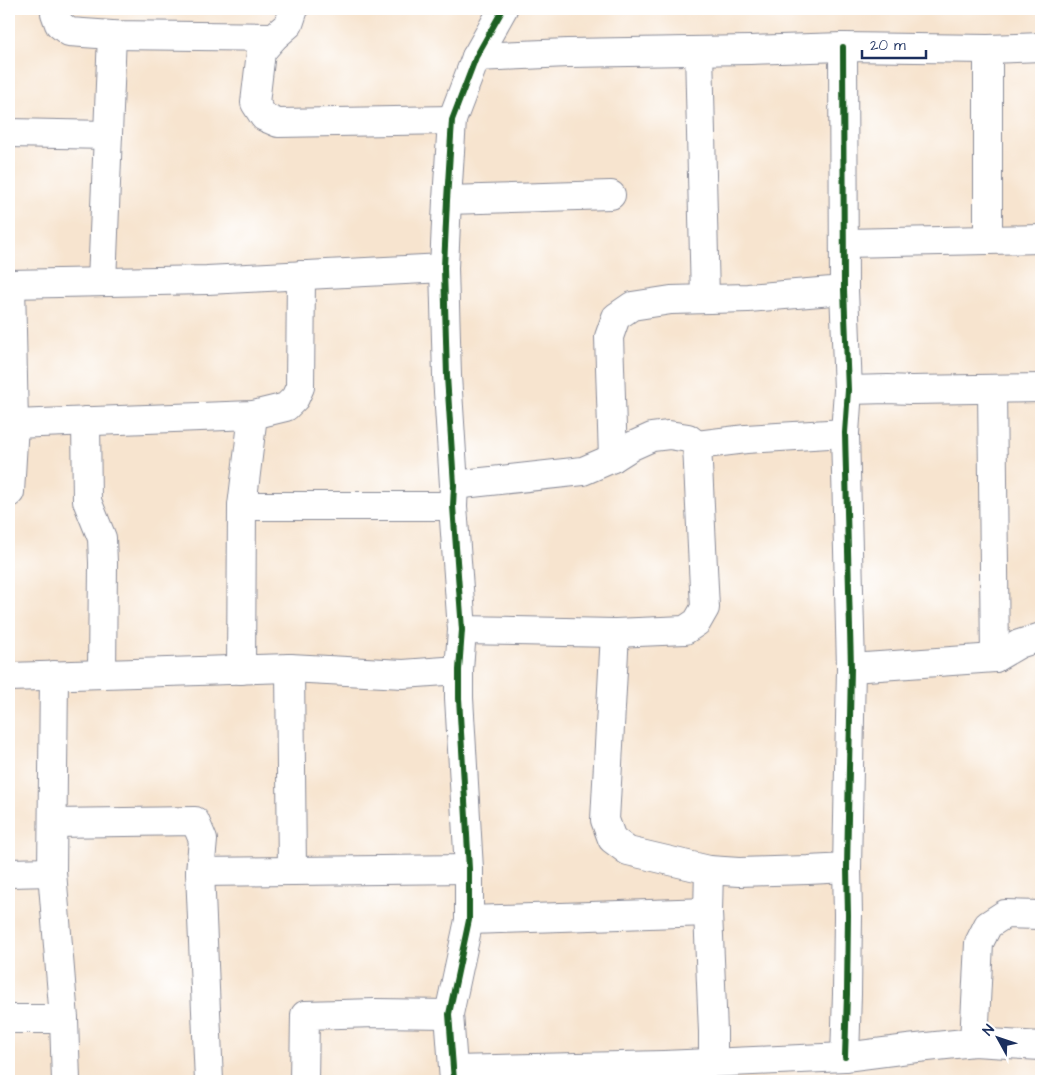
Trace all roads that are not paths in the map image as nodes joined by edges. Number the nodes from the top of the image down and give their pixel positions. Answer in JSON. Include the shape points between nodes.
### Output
{"nodes":[{"id":1,"x":55,"y":9,"type":"edge"},
{"id":2,"x":294,"y":9,"type":"edge"},
{"id":3,"x":503,"y":9,"type":"edge"},
{"id":4,"x":112,"y":35,"type":"junction"},
{"id":5,"x":274,"y":37,"type":"junction"},
{"id":6,"x":843,"y":47,"type":"junction"},
{"id":7,"x":1041,"y":47,"type":"edge"},
{"id":8,"x":988,"y":49,"type":"junction"},
{"id":9,"x":699,"y":51,"type":"junction"},
{"id":10,"x":476,"y":57,"type":"junction"},
{"id":11,"x":452,"y":120,"type":"junction"},
{"id":12,"x":9,"y":133,"type":"edge"},
{"id":13,"x":108,"y":134,"type":"junction"},
{"id":14,"x":612,"y":196,"type":"dead end"},
{"id":15,"x":447,"y":200,"type":"junction"},
{"id":16,"x":1041,"y":239,"type":"edge"},
{"id":17,"x":988,"y":240,"type":"junction"},
{"id":18,"x":844,"y":243,"type":"junction"},
{"id":19,"x":444,"y":268,"type":"junction"},
{"id":20,"x":301,"y":275,"type":"junction"},
{"id":21,"x":102,"y":282,"type":"junction"},
{"id":22,"x":10,"y":284,"type":"edge"},
{"id":23,"x":844,"y":290,"type":"junction"},
{"id":24,"x":705,"y":298,"type":"junction"},
{"id":25,"x":992,"y":388,"type":"junction"},
{"id":26,"x":1041,"y":388,"type":"edge"},
{"id":27,"x":848,"y":390,"type":"junction"},
{"id":28,"x":253,"y":415,"type":"junction"},
{"id":29,"x":86,"y":421,"type":"junction"},
{"id":30,"x":14,"y":424,"type":"junction"},
{"id":31,"x":845,"y":433,"type":"junction"},
{"id":32,"x":697,"y":445,"type":"junction"},
{"id":33,"x":613,"y":458,"type":"junction"},
{"id":34,"x":9,"y":493,"type":"edge"},
{"id":35,"x":454,"y":496,"type":"junction"},
{"id":36,"x":242,"y":506,"type":"junction"},
{"id":37,"x":462,"y":630,"type":"junction"},
{"id":38,"x":615,"y":633,"type":"junction"},
{"id":39,"x":1041,"y":637,"type":"edge"},
{"id":40,"x":995,"y":658,"type":"junction"},
{"id":41,"x":290,"y":668,"type":"junction"},
{"id":42,"x":851,"y":668,"type":"junction"},
{"id":43,"x":241,"y":670,"type":"junction"},
{"id":44,"x":459,"y":670,"type":"junction"},
{"id":45,"x":102,"y":673,"type":"junction"},
{"id":46,"x":54,"y":675,"type":"junction"},
{"id":47,"x":9,"y":677,"type":"edge"},
{"id":48,"x":53,"y":823,"type":"junction"},
{"id":49,"x":847,"y":868,"type":"junction"},
{"id":50,"x":469,"y":869,"type":"junction"},
{"id":51,"x":709,"y":870,"type":"junction"},
{"id":52,"x":292,"y":871,"type":"junction"},
{"id":53,"x":52,"y":872,"type":"junction"},
{"id":54,"x":200,"y":872,"type":"junction"},
{"id":55,"x":9,"y":873,"type":"edge"},
{"id":56,"x":708,"y":912,"type":"junction"},
{"id":57,"x":1041,"y":915,"type":"edge"},
{"id":58,"x":469,"y":920,"type":"junction"},
{"id":59,"x":449,"y":1014,"type":"junction"},
{"id":60,"x":9,"y":1019,"type":"edge"},
{"id":61,"x":64,"y":1019,"type":"junction"},
{"id":62,"x":974,"y":1042,"type":"junction"},
{"id":63,"x":1041,"y":1046,"type":"edge"},
{"id":64,"x":845,"y":1057,"type":"junction"},
{"id":65,"x":713,"y":1062,"type":"junction"},
{"id":66,"x":790,"y":1070,"type":"edge"},
{"id":67,"x":664,"y":1073,"type":"edge"},
{"id":68,"x":454,"y":1075,"type":"edge"},
{"id":69,"x":66,"y":1081,"type":"edge"},
{"id":70,"x":208,"y":1081,"type":"edge"},
{"id":71,"x":304,"y":1081,"type":"edge"}],
"edges":[{"from":1,"to":4,"type":"street","via":[[59,24],[69,32]]},
{"from":2,"to":5,"type":"street","via":[[289,24]]},
{"from":3,"to":10,"type":"street"},
{"from":4,"to":5,"type":"street"},
{"from":4,"to":13,"type":"street"},
{"from":5,"to":11,"type":"street","via":[[261,52],[255,103],[264,117],[278,123]]},
{"from":6,"to":8,"type":"street"},
{"from":6,"to":9,"type":"street"},
{"from":6,"to":18,"type":"street"},
{"from":7,"to":8,"type":"street"},
{"from":8,"to":17,"type":"street"},
{"from":9,"to":10,"type":"street"},
{"from":9,"to":24,"type":"street"},
{"from":10,"to":11,"type":"street"},
{"from":11,"to":15,"type":"street"},
{"from":12,"to":13,"type":"street"},
{"from":13,"to":21,"type":"street"},
{"from":14,"to":15,"type":"street"},
{"from":15,"to":19,"type":"street"},
{"from":16,"to":17,"type":"street"},
{"from":17,"to":18,"type":"street"},
{"from":18,"to":23,"type":"street"},
{"from":19,"to":20,"type":"street"},
{"from":19,"to":35,"type":"street"},
{"from":20,"to":21,"type":"street"},
{"from":20,"to":28,"type":"street","via":[[300,387],[286,407]]},
{"from":21,"to":22,"type":"street"},
{"from":22,"to":30,"type":"street"},
{"from":23,"to":24,"type":"street"},
{"from":23,"to":27,"type":"street"},
{"from":24,"to":33,"type":"street","via":[[632,306],[616,317],[609,337]]},
{"from":25,"to":26,"type":"street"},
{"from":25,"to":27,"type":"street"},
{"from":25,"to":40,"type":"street"},
{"from":27,"to":31,"type":"street"},
{"from":28,"to":29,"type":"street"},
{"from":28,"to":36,"type":"street"},
{"from":29,"to":30,"type":"street"},
{"from":29,"to":45,"type":"street","via":[[87,501],[102,538]]},
{"from":30,"to":34,"type":"street"},
{"from":31,"to":32,"type":"street"},
{"from":31,"to":42,"type":"street"},
{"from":32,"to":33,"type":"street","via":[[688,438],[652,437]]},
{"from":32,"to":38,"type":"street","via":[[705,608],[697,622],[685,630]]},
{"from":33,"to":35,"type":"street","via":[[584,471]]},
{"from":35,"to":36,"type":"street"},
{"from":35,"to":37,"type":"street"},
{"from":36,"to":43,"type":"street"},
{"from":37,"to":38,"type":"street"},
{"from":37,"to":44,"type":"street"},
{"from":38,"to":51,"type":"street","via":[[605,820],[612,839],[628,852]]},
{"from":39,"to":40,"type":"street","via":[[1019,644]]},
{"from":40,"to":42,"type":"street"},
{"from":41,"to":43,"type":"street"},
{"from":41,"to":44,"type":"street","via":[[404,674]]},
{"from":41,"to":52,"type":"street"},
{"from":42,"to":49,"type":"street"},
{"from":43,"to":45,"type":"street"},
{"from":44,"to":50,"type":"street"},
{"from":45,"to":46,"type":"street"},
{"from":46,"to":47,"type":"street"},
{"from":46,"to":48,"type":"street"},
{"from":48,"to":53,"type":"street"},
{"from":48,"to":54,"type":"street","via":[[195,821],[203,840]]},
{"from":49,"to":51,"type":"street"},
{"from":49,"to":64,"type":"street"},
{"from":50,"to":52,"type":"street"},
{"from":50,"to":58,"type":"street"},
{"from":51,"to":56,"type":"street"},
{"from":52,"to":54,"type":"street"},
{"from":53,"to":55,"type":"street"},
{"from":53,"to":61,"type":"street"},
{"from":54,"to":70,"type":"street"},
{"from":56,"to":58,"type":"street"},
{"from":56,"to":65,"type":"street"},
{"from":57,"to":62,"type":"street","via":[[1005,914],[988,925],[979,943]]},
{"from":58,"to":59,"type":"street"},
{"from":59,"to":68,"type":"street"},
{"from":59,"to":71,"type":"street","via":[[305,1015]]},
{"from":60,"to":61,"type":"street"},
{"from":61,"to":69,"type":"street"},
{"from":62,"to":63,"type":"street"},
{"from":62,"to":64,"type":"street"},
{"from":64,"to":66,"type":"street"},
{"from":65,"to":66,"type":"street"},
{"from":65,"to":67,"type":"street"},
{"from":67,"to":68,"type":"street"}]}
